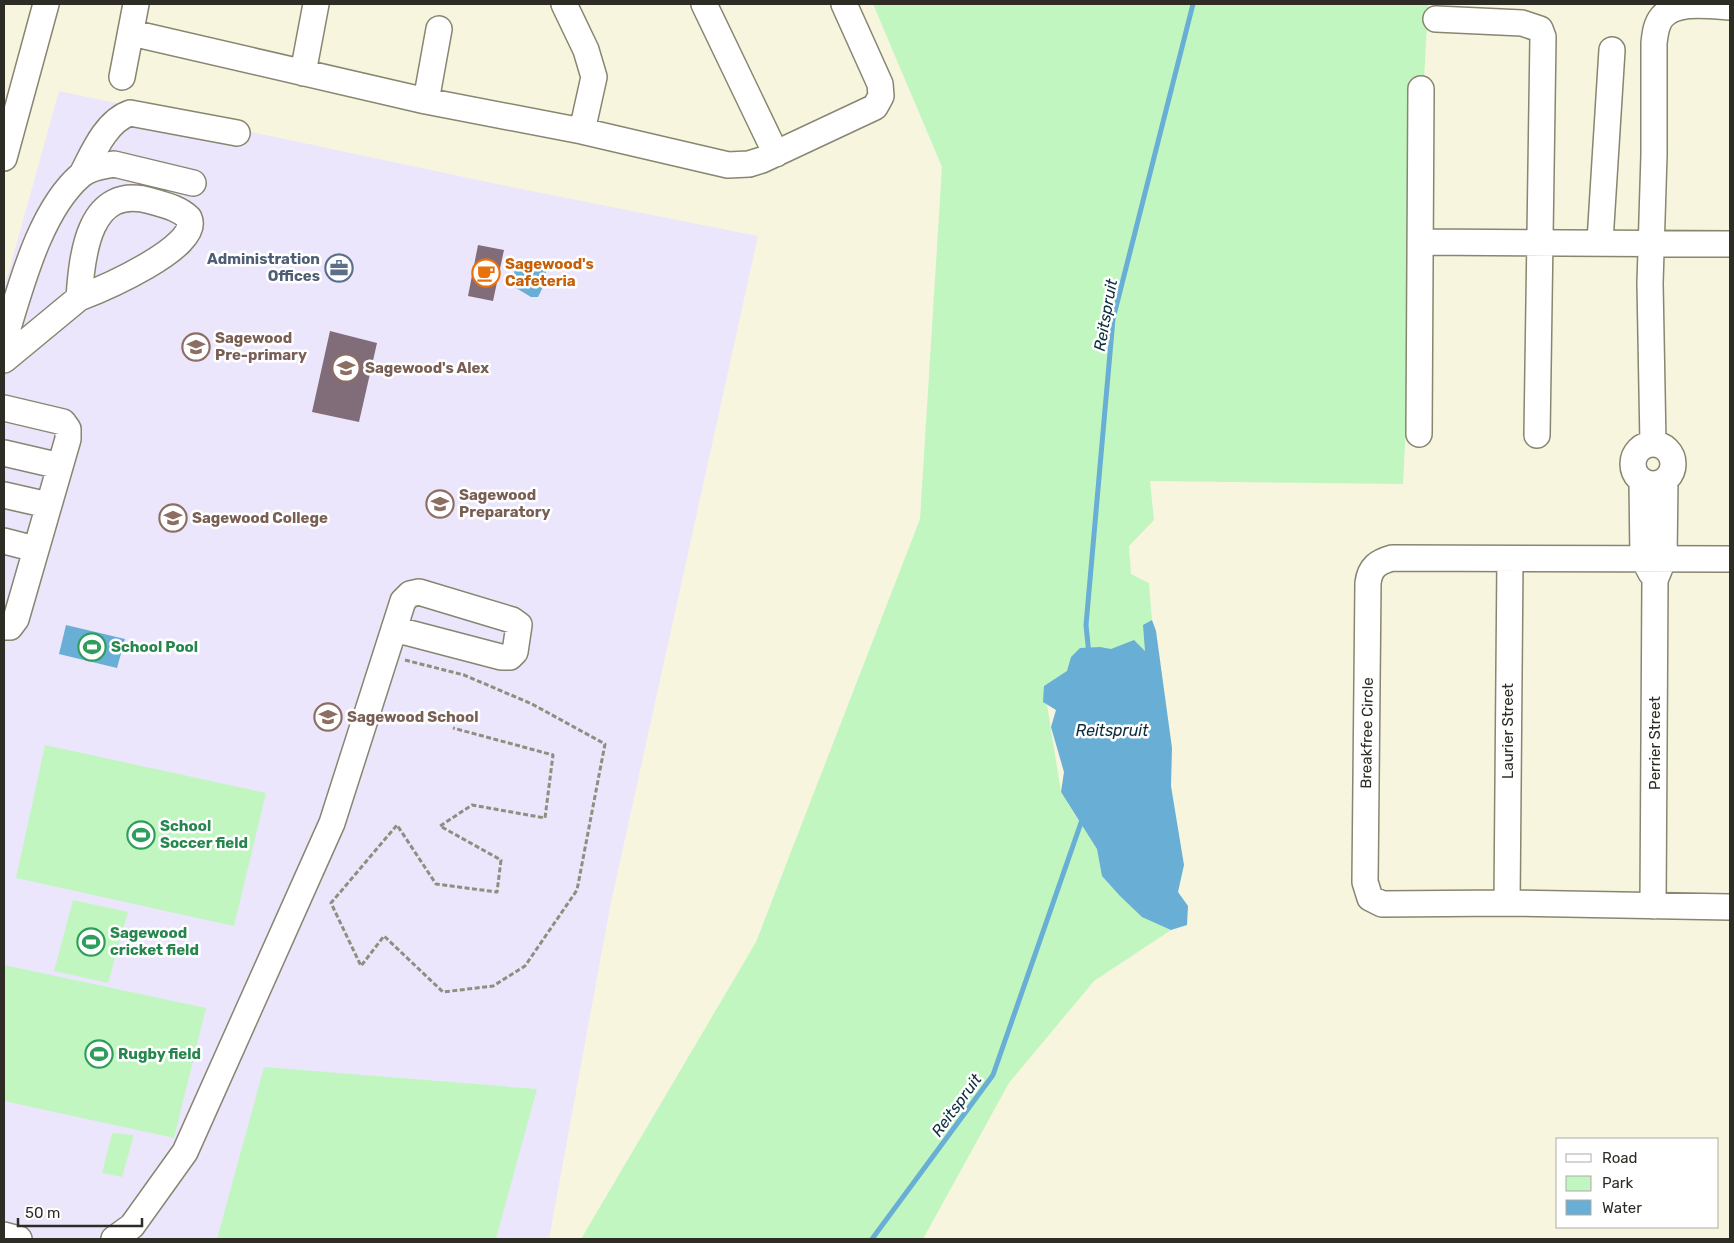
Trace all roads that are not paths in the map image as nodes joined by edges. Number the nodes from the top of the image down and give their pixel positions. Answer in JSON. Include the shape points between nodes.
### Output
{"nodes":[{"id":1,"x":46,"y":4,"type":"edge"},
{"id":2,"x":136,"y":4,"type":"edge"},
{"id":3,"x":316,"y":4,"type":"edge"},
{"id":4,"x":564,"y":4,"type":"edge"},
{"id":5,"x":704,"y":4,"type":"edge"},
{"id":6,"x":844,"y":4,"type":"edge"},
{"id":7,"x":1720,"y":6,"type":"edge"},
{"id":8,"x":1660,"y":8,"type":"edge"},
{"id":9,"x":1436,"y":19,"type":"dead end"},
{"id":10,"x":439,"y":29,"type":"dead end"},
{"id":11,"x":132,"y":32,"type":"junction"},
{"id":12,"x":1612,"y":50,"type":"dead end"},
{"id":13,"x":303,"y":73,"type":"junction"},
{"id":14,"x":122,"y":76,"type":"dead end"},
{"id":15,"x":1421,"y":89,"type":"dead end"},
{"id":16,"x":426,"y":101,"type":"junction"},
{"id":17,"x":582,"y":131,"type":"junction"},
{"id":18,"x":237,"y":133,"type":"dead end"},
{"id":19,"x":776,"y":154,"type":"junction"},
{"id":20,"x":4,"y":158,"type":"edge"},
{"id":21,"x":82,"y":174,"type":"junction"},
{"id":22,"x":193,"y":183,"type":"dead end"},
{"id":23,"x":1539,"y":241,"type":"junction"},
{"id":24,"x":1600,"y":241,"type":"junction"},
{"id":25,"x":1420,"y":242,"type":"junction"},
{"id":26,"x":1650,"y":243,"type":"junction"},
{"id":27,"x":1730,"y":244,"type":"edge"},
{"id":28,"x":79,"y":298,"type":"junction"},
{"id":29,"x":4,"y":341,"type":"edge"},
{"id":30,"x":4,"y":360,"type":"edge"},
{"id":31,"x":4,"y":408,"type":"edge"},
{"id":32,"x":1419,"y":434,"type":"dead end"},
{"id":33,"x":1537,"y":435,"type":"dead end"},
{"id":34,"x":4,"y":453,"type":"edge"},
{"id":35,"x":60,"y":466,"type":"junction"},
{"id":36,"x":4,"y":495,"type":"edge"},
{"id":37,"x":48,"y":505,"type":"junction"},
{"id":38,"x":4,"y":541,"type":"edge"},
{"id":39,"x":35,"y":550,"type":"junction"},
{"id":40,"x":1510,"y":559,"type":"junction"},
{"id":41,"x":1730,"y":559,"type":"edge"},
{"id":42,"x":1654,"y":565,"type":"junction"},
{"id":43,"x":14,"y":586,"type":"edge"},
{"id":44,"x":4,"y":627,"type":"edge"},
{"id":45,"x":394,"y":629,"type":"dead end"},
{"id":46,"x":1507,"y":903,"type":"junction"},
{"id":47,"x":1653,"y":906,"type":"junction"},
{"id":48,"x":1730,"y":907,"type":"edge"},
{"id":49,"x":4,"y":1235,"type":"edge"},
{"id":50,"x":19,"y":1239,"type":"edge"},
{"id":51,"x":114,"y":1239,"type":"edge"}],
"edges":[{"from":1,"to":20,"type":"street"},
{"from":2,"to":11,"type":"street"},
{"from":3,"to":13,"type":"street"},
{"from":4,"to":17,"type":"street","via":[[586,50],[594,77]]},
{"from":5,"to":19,"type":"street"},
{"from":6,"to":19,"type":"street","via":[[880,84],[880,96],[875,107]]},
{"from":7,"to":8,"type":"street"},
{"from":8,"to":26,"type":"street","via":[[1654,43]]},
{"from":9,"to":23,"type":"street","via":[[1522,23],[1540,30],[1544,47]]},
{"from":10,"to":16,"type":"street"},
{"from":11,"to":13,"type":"street"},
{"from":11,"to":14,"type":"street"},
{"from":12,"to":24,"type":"street"},
{"from":13,"to":16,"type":"street"},
{"from":15,"to":25,"type":"street"},
{"from":16,"to":17,"type":"street"},
{"from":17,"to":19,"type":"street","via":[[728,165],[749,164]]},
{"from":18,"to":21,"type":"street","via":[[130,113],[120,116],[112,125]]},
{"from":21,"to":22,"type":"street","via":[[114,164]]},
{"from":21,"to":29,"type":"street","via":[[57,202],[30,259]]},
{"from":23,"to":24,"type":"street"},
{"from":23,"to":25,"type":"street"},
{"from":23,"to":33,"type":"street"},
{"from":24,"to":26,"type":"street"},
{"from":25,"to":32,"type":"street"},
{"from":26,"to":27,"type":"street"},
{"from":26,"to":42,"type":"street","name":"Perrier Street","via":[[1653,444],[1641,448],[1634,458],[1634,471],[1654,480]]},
{"from":28,"to":28,"type":"street","via":[[81,262],[93,224],[99,214],[119,199],[135,197],[149,200],[169,206],[189,218],[188,234],[160,258],[105,288]]},
{"from":28,"to":30,"type":"street"},
{"from":31,"to":35,"type":"street","via":[[63,422],[68,429],[68,438]]},
{"from":34,"to":35,"type":"street"},
{"from":35,"to":37,"type":"street"},
{"from":36,"to":37,"type":"street"},
{"from":37,"to":39,"type":"street"},
{"from":38,"to":39,"type":"street"},
{"from":39,"to":43,"type":"street"},
{"from":40,"to":42,"type":"street","name":"Breakfree Circle"},
{"from":40,"to":46,"type":"street","name":"Laurier Street"},
{"from":40,"to":46,"type":"street","name":"Breakfree Circle","via":[[1392,558],[1372,568],[1368,583],[1365,864],[1365,882],[1370,898],[1382,904]]},
{"from":41,"to":42,"type":"street","name":"Breakfree Circle"},
{"from":42,"to":47,"type":"street","name":"Perrier Street"},
{"from":43,"to":44,"type":"street","via":[[16,620],[10,627]]},
{"from":45,"to":51,"type":"street","via":[[332,823],[185,1152],[132,1226]]},
{"from":46,"to":47,"type":"street","name":"Breakfree Circle"},
{"from":47,"to":48,"type":"street","name":"Breakfree Circle"},
{"from":49,"to":50,"type":"street"}]}
